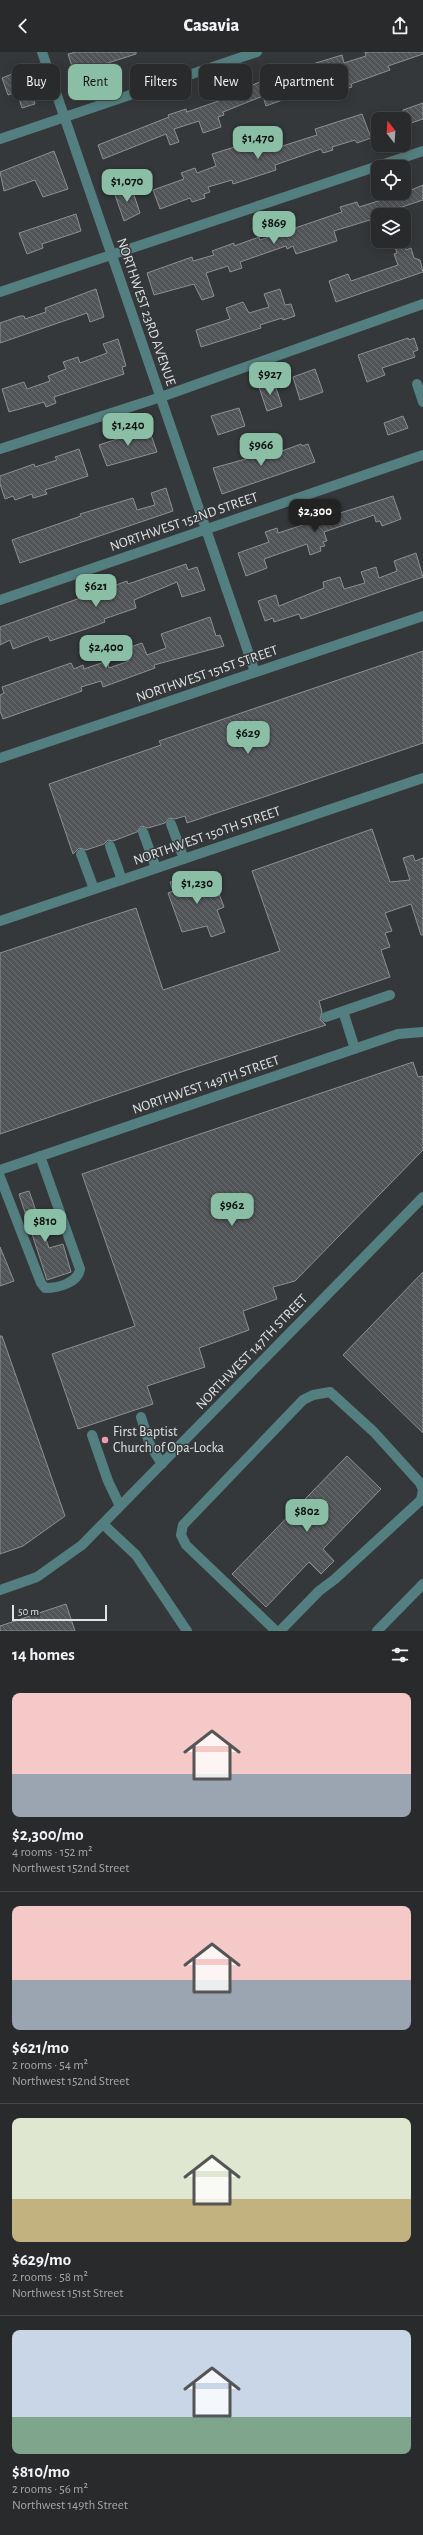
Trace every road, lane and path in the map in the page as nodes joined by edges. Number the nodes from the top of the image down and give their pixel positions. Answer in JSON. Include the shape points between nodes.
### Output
{"nodes":[{"id":1,"x":42,"y":52,"type":"edge"},
{"id":2,"x":257,"y":52,"type":"edge"},
{"id":3,"x":65,"y":117,"type":"junction"},
{"id":4,"x":0,"y":139,"type":"edge"},
{"id":5,"x":423,"y":151,"type":"edge"},
{"id":6,"x":111,"y":253,"type":"junction"},
{"id":7,"x":0,"y":292,"type":"edge"},
{"id":8,"x":423,"y":304,"type":"edge"},
{"id":9,"x":418,"y":384,"type":"dead end"},
{"id":10,"x":161,"y":397,"type":"junction"},
{"id":11,"x":423,"y":402,"type":"edge"},
{"id":12,"x":0,"y":449,"type":"edge"},
{"id":13,"x":423,"y":455,"type":"edge"},
{"id":14,"x":206,"y":529,"type":"junction"},
{"id":15,"x":0,"y":600,"type":"edge"},
{"id":16,"x":423,"y":616,"type":"edge"},
{"id":17,"x":255,"y":672,"type":"junction"},
{"id":18,"x":0,"y":758,"type":"edge"},
{"id":19,"x":423,"y":778,"type":"edge"},
{"id":20,"x":171,"y":824,"type":"dead end"},
{"id":21,"x":143,"y":832,"type":"dead end"},
{"id":22,"x":110,"y":846,"type":"dead end"},
{"id":23,"x":81,"y":854,"type":"dead end"},
{"id":24,"x":184,"y":859,"type":"junction"},
{"id":25,"x":156,"y":868,"type":"junction"},
{"id":26,"x":122,"y":880,"type":"junction"},
{"id":27,"x":94,"y":889,"type":"junction"},
{"id":28,"x":0,"y":921,"type":"edge"},
{"id":29,"x":390,"y":995,"type":"dead end"},
{"id":30,"x":343,"y":1011,"type":"junction"},
{"id":31,"x":326,"y":1018,"type":"dead end"},
{"id":32,"x":423,"y":1032,"type":"edge"},
{"id":33,"x":355,"y":1049,"type":"junction"},
{"id":34,"x":40,"y":1156,"type":"junction"},
{"id":35,"x":0,"y":1170,"type":"edge"},
{"id":36,"x":0,"y":1177,"type":"edge"},
{"id":37,"x":423,"y":1197,"type":"edge"},
{"id":38,"x":141,"y":1417,"type":"dead end"},
{"id":39,"x":92,"y":1435,"type":"dead end"},
{"id":40,"x":162,"y":1464,"type":"junction"},
{"id":41,"x":120,"y":1506,"type":"junction"},
{"id":42,"x":103,"y":1524,"type":"junction"},
{"id":43,"x":423,"y":1584,"type":"edge"},
{"id":44,"x":0,"y":1590,"type":"edge"},
{"id":45,"x":186,"y":1631,"type":"edge"},
{"id":46,"x":276,"y":1631,"type":"edge"},
{"id":47,"x":280,"y":1631,"type":"edge"},
{"id":48,"x":377,"y":1631,"type":"edge"}],
"edges":[{"from":1,"to":3,"type":"street","name":"NORTHWEST 23RD AVENUE"},
{"from":2,"to":3,"type":"street"},
{"from":3,"to":4,"type":"street"},
{"from":3,"to":6,"type":"street","name":"NORTHWEST 23RD AVENUE"},
{"from":5,"to":6,"type":"street"},
{"from":6,"to":7,"type":"street"},
{"from":6,"to":10,"type":"street","name":"NORTHWEST 23RD AVENUE"},
{"from":8,"to":10,"type":"street"},
{"from":9,"to":11,"type":"street"},
{"from":10,"to":12,"type":"street"},
{"from":10,"to":14,"type":"street","name":"NORTHWEST 23RD AVENUE"},
{"from":13,"to":14,"type":"street","name":"NORTHWEST 152ND STREET"},
{"from":14,"to":15,"type":"street","name":"NORTHWEST 152ND STREET"},
{"from":14,"to":17,"type":"street","name":"NORTHWEST 23RD AVENUE"},
{"from":16,"to":17,"type":"street","name":"NORTHWEST 151ST STREET"},
{"from":17,"to":18,"type":"street","name":"NORTHWEST 151ST STREET"},
{"from":19,"to":24,"type":"street","name":"NORTHWEST 150TH STREET"},
{"from":20,"to":24,"type":"street"},
{"from":21,"to":25,"type":"street"},
{"from":22,"to":26,"type":"street"},
{"from":23,"to":27,"type":"street"},
{"from":24,"to":25,"type":"street","name":"NORTHWEST 150TH STREET"},
{"from":25,"to":26,"type":"street","name":"NORTHWEST 150TH STREET"},
{"from":26,"to":27,"type":"street","name":"NORTHWEST 150TH STREET"},
{"from":27,"to":28,"type":"street","name":"NORTHWEST 150TH STREET"},
{"from":29,"to":30,"type":"street"},
{"from":30,"to":31,"type":"street"},
{"from":30,"to":33,"type":"street"},
{"from":32,"to":33,"type":"street","name":"NORTHWEST 149TH STREET","via":[[398,1034]]},
{"from":33,"to":34,"type":"street","name":"NORTHWEST 149TH STREET"},
{"from":34,"to":35,"type":"street","name":"NORTHWEST 149TH STREET"},
{"from":34,"to":36,"type":"street","via":[[80,1269],[75,1280],[50,1288],[41,1283]]},
{"from":37,"to":40,"type":"street","name":"NORTHWEST 147TH STREET"},
{"from":38,"to":40,"type":"street","via":[[150,1445]]},
{"from":39,"to":41,"type":"street","via":[[108,1482]]},
{"from":40,"to":41,"type":"street","name":"NORTHWEST 147TH STREET"},
{"from":41,"to":42,"type":"street","name":"NORTHWEST 147TH STREET"},
{"from":42,"to":44,"type":"street","name":"NORTHWEST 147TH STREET","via":[[82,1546],[37,1577]]},
{"from":42,"to":45,"type":"street","via":[[136,1555]]},
{"from":43,"to":48,"type":"street"},
{"from":46,"to":47,"type":"street","via":[[186,1544],[181,1535],[183,1524],[303,1400],[330,1392],[374,1432],[420,1483],[423,1490],[421,1500],[319,1591]]}]}
